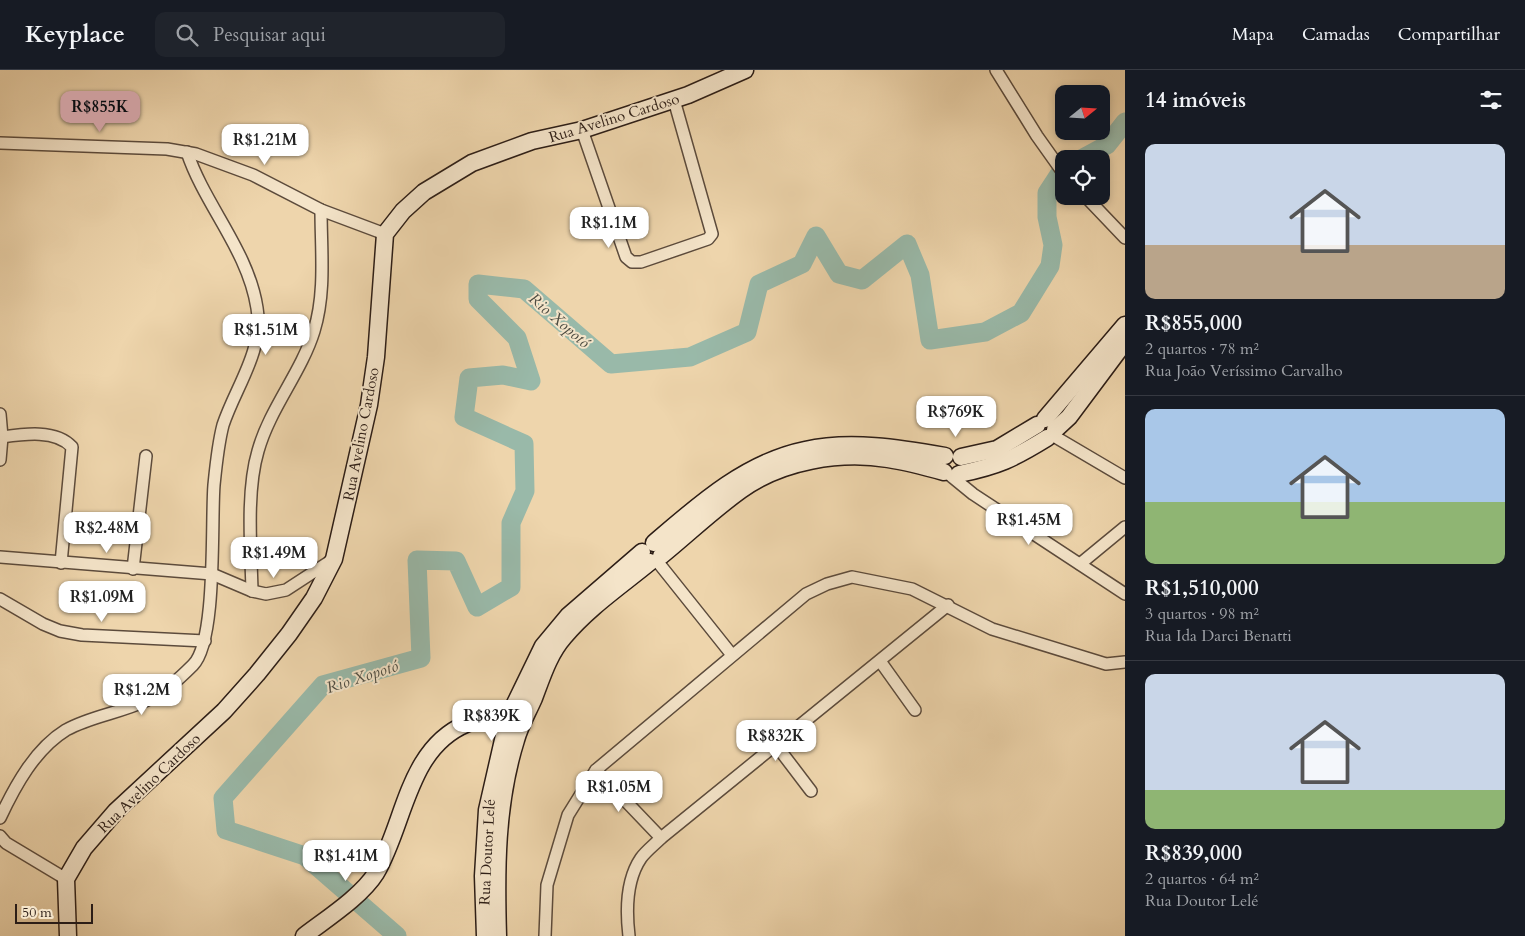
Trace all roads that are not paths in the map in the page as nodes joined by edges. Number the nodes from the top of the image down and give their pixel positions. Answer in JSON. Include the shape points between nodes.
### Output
{"nodes":[{"id":1,"x":745,"y":70,"type":"edge"},
{"id":2,"x":996,"y":70,"type":"edge"},
{"id":3,"x":718,"y":75,"type":"edge"},
{"id":4,"x":674,"y":100,"type":"junction"},
{"id":5,"x":582,"y":130,"type":"junction"},
{"id":6,"x":0,"y":143,"type":"edge"},
{"id":7,"x":187,"y":152,"type":"junction"},
{"id":8,"x":1055,"y":161,"type":"edge"},
{"id":9,"x":1094,"y":205,"type":"edge"},
{"id":10,"x":321,"y":210,"type":"junction"},
{"id":11,"x":385,"y":234,"type":"junction"},
{"id":12,"x":1125,"y":238,"type":"edge"},
{"id":13,"x":1125,"y":325,"type":"edge"},
{"id":14,"x":1125,"y":342,"type":"edge"},
{"id":15,"x":0,"y":414,"type":"edge"},
{"id":16,"x":1047,"y":429,"type":"junction"},
{"id":17,"x":2,"y":436,"type":"junction"},
{"id":18,"x":146,"y":456,"type":"dead end"},
{"id":19,"x":0,"y":460,"type":"edge"},
{"id":20,"x":952,"y":467,"type":"junction"},
{"id":21,"x":1125,"y":478,"type":"edge"},
{"id":22,"x":1125,"y":527,"type":"edge"},
{"id":23,"x":653,"y":555,"type":"junction"},
{"id":24,"x":0,"y":558,"type":"edge"},
{"id":25,"x":334,"y":559,"type":"junction"},
{"id":26,"x":61,"y":563,"type":"junction"},
{"id":27,"x":1080,"y":564,"type":"junction"},
{"id":28,"x":133,"y":569,"type":"junction"},
{"id":29,"x":212,"y":574,"type":"junction"},
{"id":30,"x":252,"y":591,"type":"junction"},
{"id":31,"x":1125,"y":594,"type":"edge"},
{"id":32,"x":0,"y":599,"type":"edge"},
{"id":33,"x":948,"y":605,"type":"junction"},
{"id":34,"x":205,"y":642,"type":"junction"},
{"id":35,"x":732,"y":655,"type":"junction"},
{"id":36,"x":880,"y":661,"type":"junction"},
{"id":37,"x":1125,"y":662,"type":"edge"},
{"id":38,"x":916,"y":710,"type":"dead end"},
{"id":39,"x":513,"y":728,"type":"junction"},
{"id":40,"x":776,"y":745,"type":"junction"},
{"id":41,"x":596,"y":770,"type":"junction"},
{"id":42,"x":811,"y":791,"type":"dead end"},
{"id":43,"x":0,"y":818,"type":"edge"},
{"id":44,"x":0,"y":836,"type":"edge"},
{"id":45,"x":661,"y":838,"type":"junction"},
{"id":46,"x":66,"y":879,"type":"junction"},
{"id":47,"x":68,"y":936,"type":"edge"},
{"id":48,"x":304,"y":936,"type":"edge"},
{"id":49,"x":485,"y":936,"type":"edge"},
{"id":50,"x":498,"y":936,"type":"edge"},
{"id":51,"x":545,"y":936,"type":"edge"},
{"id":52,"x":629,"y":936,"type":"edge"}],
"edges":[{"from":1,"to":3,"type":"street","name":"Rua Avelino Cardoso"},
{"from":2,"to":8,"type":"street"},
{"from":3,"to":4,"type":"street","name":"Rua Avelino Cardoso"},
{"from":4,"to":5,"type":"street","name":"Rua Avelino Cardoso"},
{"from":4,"to":5,"type":"street","via":[[712,234],[708,239],[641,262],[628,260]]},
{"from":5,"to":11,"type":"street","name":"Rua Avelino Cardoso","via":[[532,141],[472,163],[424,192]]},
{"from":6,"to":7,"type":"street"},
{"from":7,"to":10,"type":"street","via":[[245,171]]},
{"from":7,"to":29,"type":"street","via":[[196,178],[245,264],[258,319],[256,344],[219,443],[212,505]]},
{"from":9,"to":12,"type":"street"},
{"from":10,"to":11,"type":"street"},
{"from":10,"to":30,"type":"street","via":[[322,282],[314,330],[304,356],[274,409],[257,453],[251,512]]},
{"from":11,"to":25,"type":"street","name":"Rua Avelino Cardoso","via":[[369,405]]},
{"from":13,"to":16,"type":"street","name":"Rua Doutor Lelé"},
{"from":14,"to":16,"type":"street","name":"Rua Doutor Lelé","via":[[1069,417]]},
{"from":15,"to":17,"type":"street"},
{"from":16,"to":20,"type":"street","name":"Rua Doutor Lelé"},
{"from":16,"to":21,"type":"street"},
{"from":17,"to":19,"type":"street"},
{"from":17,"to":26,"type":"street","via":[[54,436],[70,445],[73,453]]},
{"from":18,"to":28,"type":"street"},
{"from":20,"to":23,"type":"street","name":"Rua Doutor Lelé","via":[[875,446],[804,450],[774,460],[725,487]]},
{"from":20,"to":27,"type":"street","via":[[973,494]]},
{"from":22,"to":27,"type":"street"},
{"from":23,"to":35,"type":"street"},
{"from":23,"to":39,"type":"street","name":"Rua Doutor Lelé","via":[[568,616],[543,646]]},
{"from":24,"to":26,"type":"street"},
{"from":25,"to":30,"type":"street","via":[[286,590],[266,594]]},
{"from":25,"to":46,"type":"street","name":"Rua Avelino Cardoso","via":[[314,598],[257,674],[224,711],[116,811],[84,848]]},
{"from":26,"to":28,"type":"street"},
{"from":27,"to":31,"type":"street"},
{"from":28,"to":29,"type":"street"},
{"from":29,"to":30,"type":"street"},
{"from":29,"to":34,"type":"street"},
{"from":32,"to":34,"type":"street","via":[[60,631]]},
{"from":33,"to":35,"type":"street","via":[[912,589],[852,577],[806,594]]},
{"from":33,"to":36,"type":"street"},
{"from":33,"to":37,"type":"street","via":[[992,629],[1106,664]]},
{"from":34,"to":43,"type":"street","via":[[195,663],[166,690],[145,702],[67,730],[45,747],[15,787]]},
{"from":35,"to":41,"type":"street"},
{"from":36,"to":38,"type":"street"},
{"from":36,"to":40,"type":"street"},
{"from":39,"to":48,"type":"street","via":[[486,717],[452,730],[436,744],[423,763],[375,874],[346,903]]},
{"from":39,"to":49,"type":"street","name":"Rua Doutor Lelé","via":[[487,810],[483,876]]},
{"from":39,"to":50,"type":"street","name":"Rua Doutor Lelé","via":[[499,823]]},
{"from":40,"to":42,"type":"street"},
{"from":40,"to":45,"type":"street"},
{"from":41,"to":45,"type":"street"},
{"from":41,"to":51,"type":"street","via":[[568,815],[547,885]]},
{"from":44,"to":46,"type":"street","via":[[6,843]]},
{"from":45,"to":52,"type":"street","via":[[641,859],[629,886]]},
{"from":46,"to":47,"type":"street"}]}
